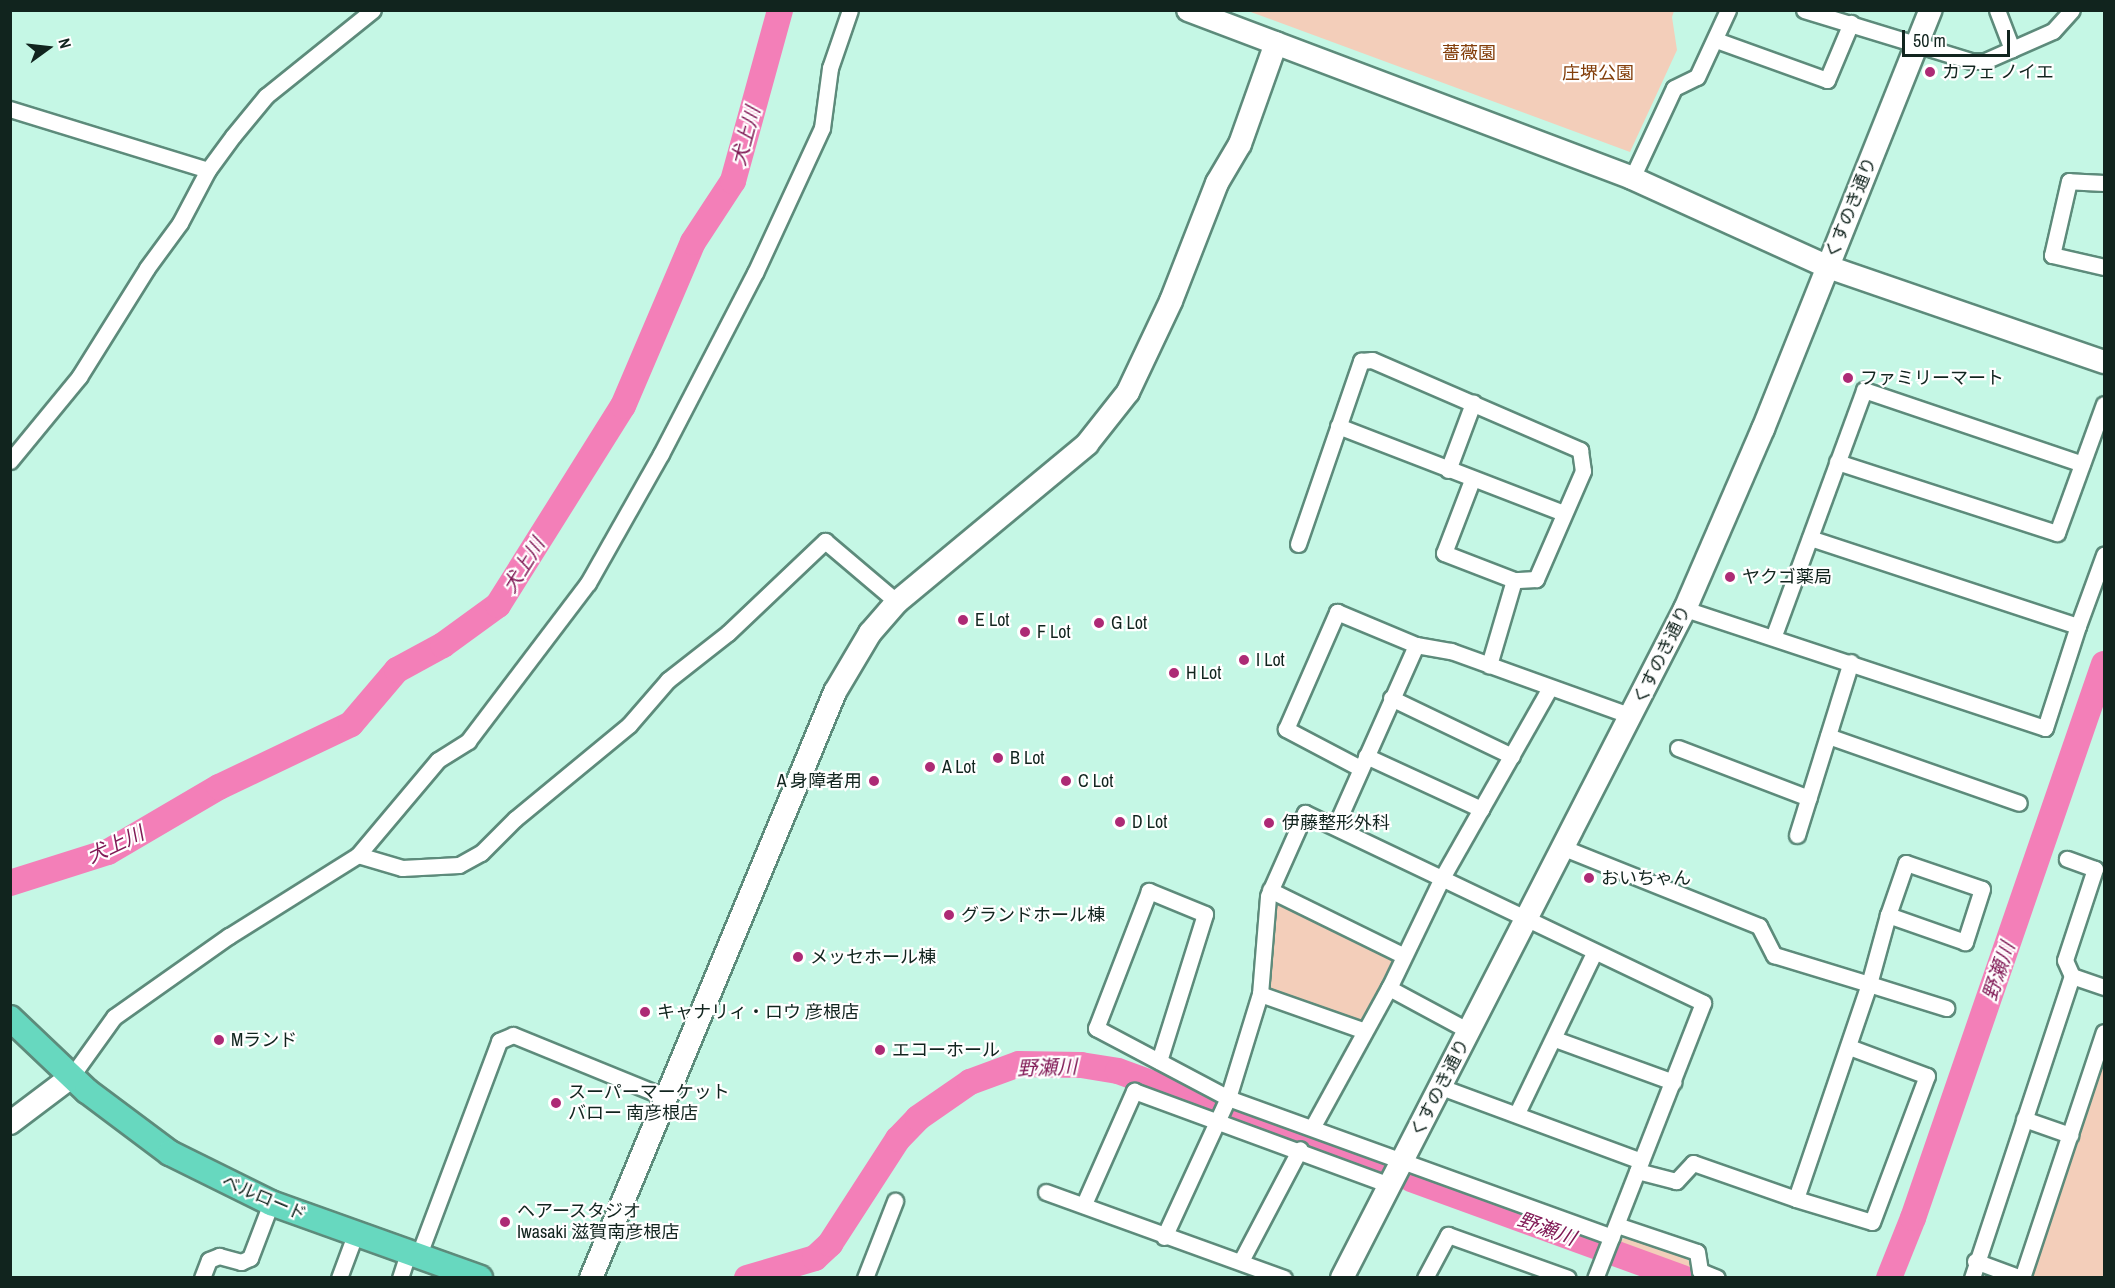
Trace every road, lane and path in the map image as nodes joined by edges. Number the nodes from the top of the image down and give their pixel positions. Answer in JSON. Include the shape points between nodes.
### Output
{"nodes":[{"id":1,"x":374,"y":10,"type":"edge"},
{"id":2,"x":850,"y":10,"type":"edge"},
{"id":3,"x":1188,"y":10,"type":"edge"},
{"id":4,"x":1728,"y":10,"type":"edge"},
{"id":5,"x":1804,"y":10,"type":"edge"},
{"id":6,"x":1931,"y":10,"type":"edge"},
{"id":7,"x":1997,"y":10,"type":"edge"},
{"id":8,"x":2072,"y":10,"type":"edge"},
{"id":9,"x":1851,"y":23,"type":"junction"},
{"id":10,"x":1716,"y":40,"type":"junction"},
{"id":11,"x":1276,"y":43,"type":"junction"},
{"id":12,"x":1917,"y":44,"type":"junction"},
{"id":13,"x":2012,"y":49,"type":"junction"},
{"id":14,"x":10,"y":109,"type":"edge"},
{"id":15,"x":208,"y":170,"type":"junction"},
{"id":16,"x":1632,"y":178,"type":"junction"},
{"id":17,"x":2104,"y":183,"type":"edge"},
{"id":18,"x":1828,"y":267,"type":"junction"},
{"id":19,"x":2104,"y":267,"type":"edge"},
{"id":20,"x":2104,"y":362,"type":"edge"},
{"id":21,"x":1473,"y":403,"type":"junction"},
{"id":22,"x":2104,"y":404,"type":"edge"},
{"id":23,"x":1338,"y":426,"type":"junction"},
{"id":24,"x":10,"y":461,"type":"edge"},
{"id":25,"x":1837,"y":462,"type":"junction"},
{"id":26,"x":2082,"y":464,"type":"junction"},
{"id":27,"x":1448,"y":470,"type":"junction"},
{"id":28,"x":1472,"y":480,"type":"junction"},
{"id":29,"x":1563,"y":513,"type":"junction"},
{"id":30,"x":1810,"y":538,"type":"junction"},
{"id":31,"x":1298,"y":544,"type":"dead end"},
{"id":32,"x":2104,"y":555,"type":"edge"},
{"id":33,"x":1514,"y":580,"type":"junction"},
{"id":34,"x":897,"y":602,"type":"junction"},
{"id":35,"x":1685,"y":609,"type":"junction"},
{"id":36,"x":2078,"y":626,"type":"junction"},
{"id":37,"x":1774,"y":635,"type":"junction"},
{"id":38,"x":1416,"y":645,"type":"junction"},
{"id":39,"x":1851,"y":662,"type":"junction"},
{"id":40,"x":1489,"y":665,"type":"junction"},
{"id":41,"x":1550,"y":688,"type":"junction"},
{"id":42,"x":1391,"y":698,"type":"junction"},
{"id":43,"x":1632,"y":716,"type":"junction"},
{"id":44,"x":1828,"y":736,"type":"junction"},
{"id":45,"x":1678,"y":748,"type":"dead end"},
{"id":46,"x":1512,"y":756,"type":"junction"},
{"id":47,"x":1363,"y":762,"type":"junction"},
{"id":48,"x":1809,"y":798,"type":"junction"},
{"id":49,"x":2019,"y":803,"type":"dead end"},
{"id":50,"x":1482,"y":809,"type":"junction"},
{"id":51,"x":1336,"y":825,"type":"junction"},
{"id":52,"x":1797,"y":835,"type":"dead end"},
{"id":53,"x":1564,"y":848,"type":"junction"},
{"id":54,"x":358,"y":855,"type":"junction"},
{"id":55,"x":2067,"y":858,"type":"dead end"},
{"id":56,"x":1443,"y":876,"type":"junction"},
{"id":57,"x":1270,"y":890,"type":"junction"},
{"id":58,"x":1888,"y":915,"type":"junction"},
{"id":59,"x":1527,"y":922,"type":"junction"},
{"id":60,"x":1594,"y":953,"type":"junction"},
{"id":61,"x":1404,"y":956,"type":"junction"},
{"id":62,"x":2072,"y":976,"type":"junction"},
{"id":63,"x":1869,"y":984,"type":"junction"},
{"id":64,"x":2104,"y":987,"type":"edge"},
{"id":65,"x":1389,"y":988,"type":"junction"},
{"id":66,"x":1260,"y":994,"type":"junction"},
{"id":67,"x":1946,"y":1008,"type":"dead end"},
{"id":68,"x":10,"y":1018,"type":"edge"},
{"id":69,"x":1365,"y":1031,"type":"junction"},
{"id":70,"x":1469,"y":1031,"type":"junction"},
{"id":71,"x":2104,"y":1032,"type":"edge"},
{"id":72,"x":1554,"y":1039,"type":"junction"},
{"id":73,"x":1849,"y":1047,"type":"junction"},
{"id":74,"x":1159,"y":1061,"type":"junction"},
{"id":75,"x":63,"y":1069,"type":"junction"},
{"id":76,"x":1673,"y":1082,"type":"junction"},
{"id":77,"x":1441,"y":1087,"type":"junction"},
{"id":78,"x":665,"y":1097,"type":"junction"},
{"id":79,"x":1224,"y":1110,"type":"junction"},
{"id":80,"x":1517,"y":1113,"type":"junction"},
{"id":81,"x":2024,"y":1119,"type":"junction"},
{"id":82,"x":10,"y":1123,"type":"edge"},
{"id":83,"x":1313,"y":1126,"type":"junction"},
{"id":84,"x":2070,"y":1135,"type":"junction"},
{"id":85,"x":1300,"y":1149,"type":"junction"},
{"id":86,"x":1403,"y":1160,"type":"junction"},
{"id":87,"x":1639,"y":1166,"type":"junction"},
{"id":88,"x":1390,"y":1185,"type":"junction"},
{"id":89,"x":1046,"y":1192,"type":"dead end"},
{"id":90,"x":1796,"y":1199,"type":"junction"},
{"id":91,"x":895,"y":1201,"type":"dead end"},
{"id":92,"x":272,"y":1203,"type":"junction"},
{"id":93,"x":1084,"y":1204,"type":"junction"},
{"id":94,"x":355,"y":1235,"type":"junction"},
{"id":95,"x":1164,"y":1237,"type":"junction"},
{"id":96,"x":1611,"y":1240,"type":"junction"},
{"id":97,"x":413,"y":1255,"type":"junction"},
{"id":98,"x":1242,"y":1259,"type":"junction"},
{"id":99,"x":1975,"y":1261,"type":"junction"},
{"id":100,"x":202,"y":1278,"type":"edge"},
{"id":101,"x":339,"y":1278,"type":"edge"},
{"id":102,"x":399,"y":1278,"type":"edge"},
{"id":103,"x":480,"y":1278,"type":"edge"},
{"id":104,"x":591,"y":1278,"type":"edge"},
{"id":105,"x":865,"y":1278,"type":"edge"},
{"id":106,"x":1284,"y":1278,"type":"edge"},
{"id":107,"x":1342,"y":1278,"type":"edge"},
{"id":108,"x":1425,"y":1278,"type":"edge"},
{"id":109,"x":1568,"y":1278,"type":"edge"},
{"id":110,"x":1595,"y":1278,"type":"edge"},
{"id":111,"x":1717,"y":1278,"type":"edge"},
{"id":112,"x":1972,"y":1278,"type":"edge"},
{"id":113,"x":2022,"y":1278,"type":"edge"}],
"edges":[{"from":1,"to":15,"type":"street","via":[[328,51],[266,96]]},
{"from":2,"to":54,"type":"street","via":[[830,68],[822,128],[755,273],[661,454],[588,583],[468,741],[438,760]]},
{"from":3,"to":11,"type":"street"},
{"from":4,"to":10,"type":"street"},
{"from":5,"to":9,"type":"street"},
{"from":6,"to":12,"type":"street","name":"くすのき通り"},
{"from":7,"to":13,"type":"street"},
{"from":8,"to":13,"type":"street","via":[[2053,31]]},
{"from":9,"to":10,"type":"street","via":[[1827,80]]},
{"from":9,"to":12,"type":"street"},
{"from":10,"to":16,"type":"street","via":[[1696,77],[1674,88]]},
{"from":11,"to":16,"type":"street"},
{"from":11,"to":34,"type":"street","via":[[1240,144],[1217,183],[1166,311],[1128,392],[1088,444]]},
{"from":12,"to":13,"type":"street","via":[[1971,61],[1985,61]]},
{"from":12,"to":18,"type":"street","name":"くすのき通り"},
{"from":14,"to":15,"type":"street"},
{"from":15,"to":24,"type":"street","via":[[180,223],[147,268],[85,369]]},
{"from":16,"to":18,"type":"street"},
{"from":17,"to":19,"type":"street","via":[[2069,181],[2052,255]]},
{"from":18,"to":20,"type":"street"},
{"from":18,"to":35,"type":"street","name":"くすのき通り"},
{"from":21,"to":23,"type":"street","via":[[1372,360],[1361,361]]},
{"from":21,"to":27,"type":"street"},
{"from":21,"to":29,"type":"street","via":[[1580,450],[1583,471]]},
{"from":22,"to":26,"type":"street"},
{"from":23,"to":27,"type":"street"},
{"from":23,"to":31,"type":"street"},
{"from":25,"to":26,"type":"street","via":[[2057,533]]},
{"from":25,"to":26,"type":"street","via":[[1864,390]]},
{"from":25,"to":30,"type":"street"},
{"from":27,"to":28,"type":"street"},
{"from":28,"to":29,"type":"street"},
{"from":28,"to":33,"type":"street","via":[[1444,554]]},
{"from":29,"to":33,"type":"street","via":[[1536,579]]},
{"from":30,"to":36,"type":"street"},
{"from":30,"to":37,"type":"street"},
{"from":32,"to":36,"type":"street"},
{"from":33,"to":40,"type":"street"},
{"from":34,"to":54,"type":"street","via":[[825,541],[728,633],[668,680],[629,724],[524,811],[481,853],[459,865],[402,868]]},
{"from":34,"to":78,"type":"street","via":[[870,633],[835,692]]},
{"from":35,"to":37,"type":"street"},
{"from":35,"to":43,"type":"street","name":"くすのき通り"},
{"from":36,"to":39,"type":"street","via":[[2045,728]]},
{"from":37,"to":39,"type":"street"},
{"from":38,"to":40,"type":"street","via":[[1451,651]]},
{"from":38,"to":42,"type":"street"},
{"from":38,"to":47,"type":"street","via":[[1337,612],[1286,729]]},
{"from":39,"to":44,"type":"street"},
{"from":40,"to":41,"type":"street"},
{"from":41,"to":43,"type":"street"},
{"from":41,"to":46,"type":"street"},
{"from":42,"to":46,"type":"street"},
{"from":42,"to":47,"type":"street"},
{"from":43,"to":53,"type":"street","name":"くすのき通り"},
{"from":44,"to":48,"type":"street"},
{"from":44,"to":49,"type":"street"},
{"from":45,"to":48,"type":"street"},
{"from":46,"to":50,"type":"street"},
{"from":47,"to":50,"type":"street"},
{"from":47,"to":51,"type":"street"},
{"from":48,"to":52,"type":"street"},
{"from":50,"to":56,"type":"street"},
{"from":51,"to":56,"type":"street"},
{"from":51,"to":57,"type":"street","via":[[1305,813]]},
{"from":53,"to":59,"type":"street","name":"くすのき通り"},
{"from":53,"to":63,"type":"street","via":[[1760,926],[1774,954]]},
{"from":54,"to":75,"type":"street","via":[[229,936],[114,1017]]},
{"from":55,"to":62,"type":"street","via":[[2095,869],[2065,960]]},
{"from":56,"to":59,"type":"street"},
{"from":56,"to":61,"type":"street"},
{"from":57,"to":61,"type":"street"},
{"from":57,"to":66,"type":"street"},
{"from":58,"to":58,"type":"street","via":[[1965,942],[1982,889],[1906,863]]},
{"from":58,"to":63,"type":"street"},
{"from":59,"to":60,"type":"street"},
{"from":59,"to":70,"type":"street","name":"くすのき通り"},
{"from":60,"to":72,"type":"street"},
{"from":60,"to":76,"type":"street","via":[[1703,1003]]},
{"from":61,"to":65,"type":"street"},
{"from":62,"to":64,"type":"street"},
{"from":62,"to":81,"type":"street"},
{"from":63,"to":67,"type":"street"},
{"from":63,"to":73,"type":"street"},
{"from":65,"to":69,"type":"street"},
{"from":65,"to":70,"type":"street"},
{"from":66,"to":69,"type":"street"},
{"from":66,"to":79,"type":"street"},
{"from":68,"to":75,"type":"main road","name":"ベルロード"},
{"from":69,"to":83,"type":"street"},
{"from":70,"to":77,"type":"street","name":"くすのき通り"},
{"from":71,"to":84,"type":"street"},
{"from":72,"to":76,"type":"street"},
{"from":72,"to":80,"type":"street"},
{"from":73,"to":90,"type":"street"},
{"from":73,"to":90,"type":"street","via":[[1926,1076],[1872,1222]]},
{"from":74,"to":74,"type":"street","via":[[1205,914],[1149,891],[1096,1028]]},
{"from":74,"to":79,"type":"street"},
{"from":75,"to":82,"type":"street"},
{"from":75,"to":92,"type":"main road","name":"ベルロード","via":[[170,1153]]},
{"from":76,"to":87,"type":"street"},
{"from":77,"to":80,"type":"street"},
{"from":77,"to":86,"type":"street","name":"くすのき通り"},
{"from":78,"to":97,"type":"street","via":[[513,1035],[499,1041]]},
{"from":78,"to":104,"type":"street"},
{"from":79,"to":83,"type":"street"},
{"from":79,"to":85,"type":"street"},
{"from":79,"to":93,"type":"street","via":[[1134,1091]]},
{"from":79,"to":95,"type":"street"},
{"from":80,"to":87,"type":"street"},
{"from":81,"to":84,"type":"street"},
{"from":81,"to":99,"type":"street"},
{"from":83,"to":86,"type":"street"},
{"from":84,"to":113,"type":"street"},
{"from":85,"to":88,"type":"street"},
{"from":85,"to":98,"type":"street"},
{"from":86,"to":88,"type":"street","name":"くすのき通り"},
{"from":86,"to":96,"type":"street"},
{"from":87,"to":90,"type":"street","via":[[1676,1181],[1693,1163]]},
{"from":87,"to":96,"type":"street"},
{"from":88,"to":107,"type":"street","name":"くすのき通り"},
{"from":89,"to":93,"type":"street"},
{"from":91,"to":105,"type":"street"},
{"from":92,"to":94,"type":"main road","name":"ベルロード"},
{"from":92,"to":100,"type":"street","via":[[250,1258],[241,1262],[219,1256],[209,1260]]},
{"from":93,"to":95,"type":"street"},
{"from":94,"to":97,"type":"main road","name":"ベルロード"},
{"from":94,"to":101,"type":"street"},
{"from":95,"to":98,"type":"street"},
{"from":96,"to":110,"type":"street"},
{"from":96,"to":111,"type":"street","via":[[1697,1252],[1700,1271]]},
{"from":97,"to":102,"type":"street"},
{"from":97,"to":103,"type":"main road","name":"ベルロード"},
{"from":98,"to":106,"type":"street"},
{"from":99,"to":112,"type":"street"},
{"from":99,"to":113,"type":"street"},
{"from":108,"to":109,"type":"street","via":[[1448,1234]]}]}
